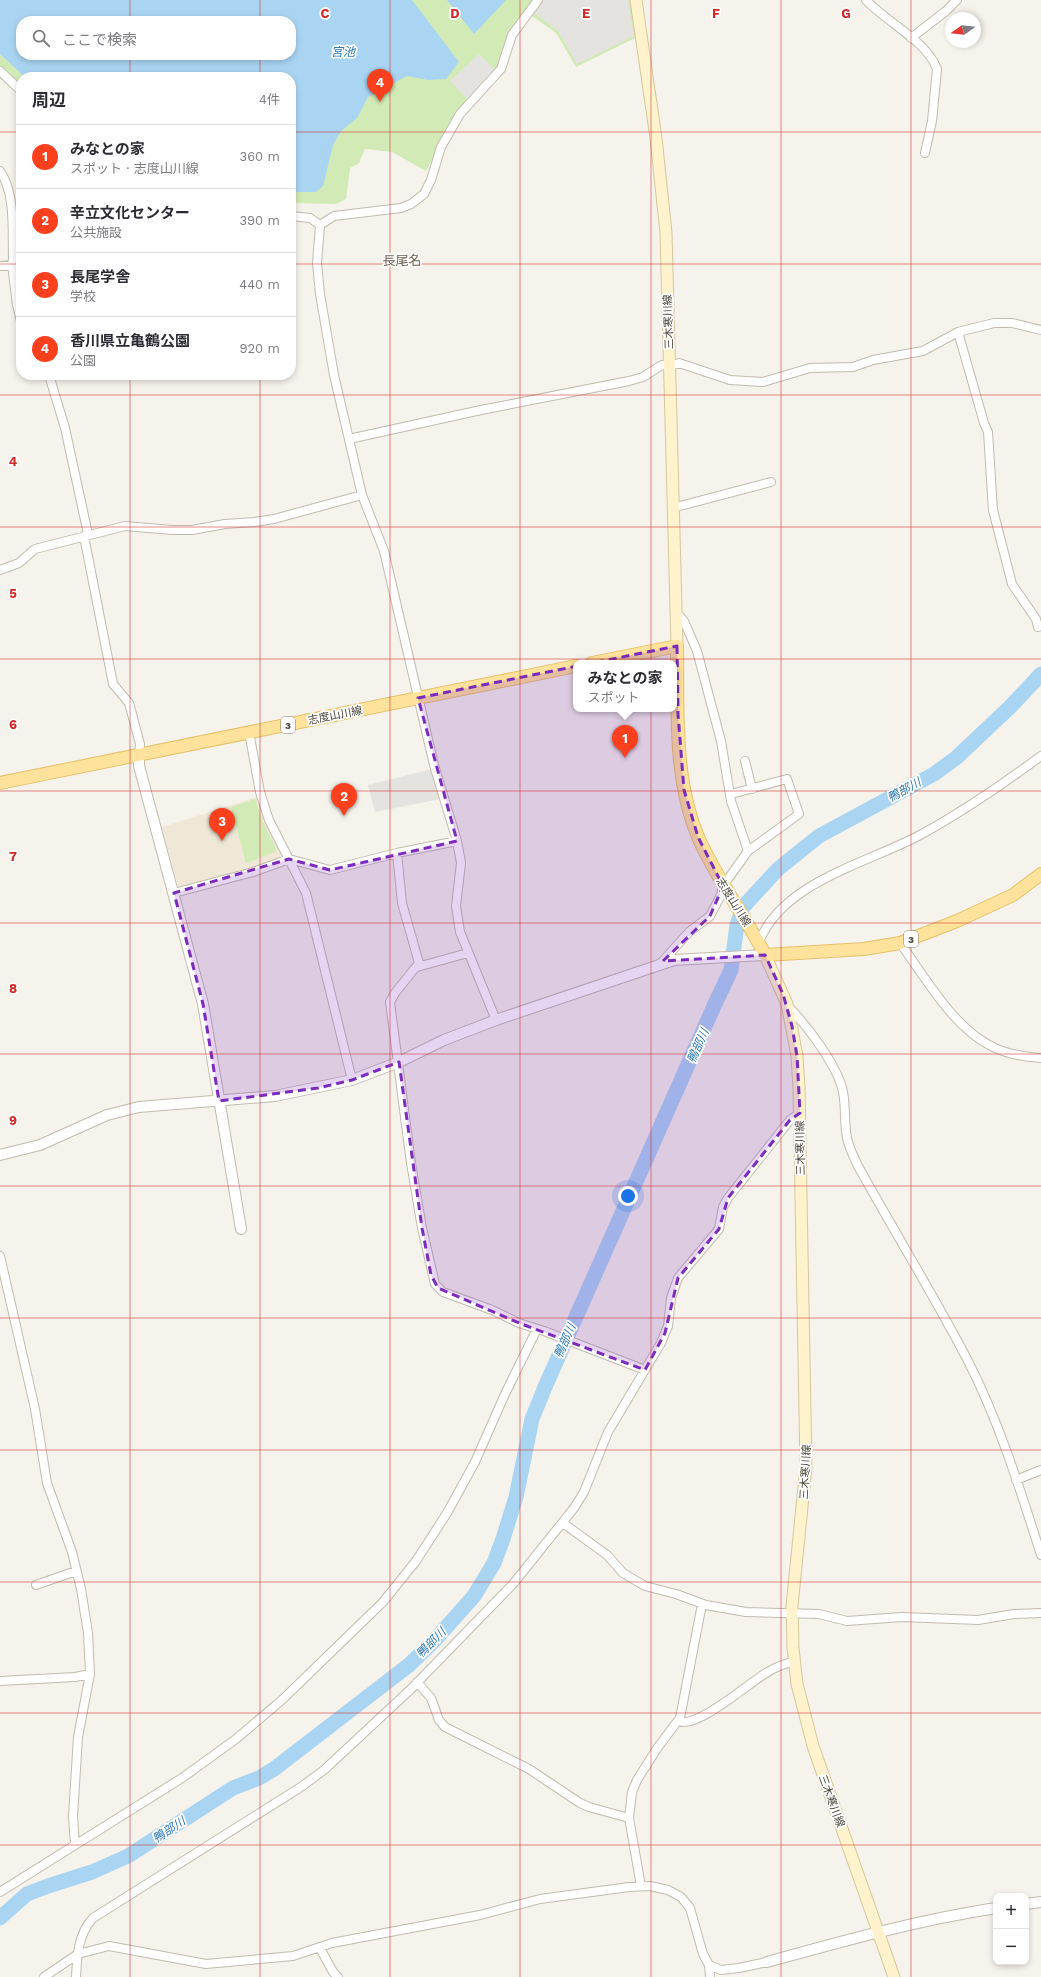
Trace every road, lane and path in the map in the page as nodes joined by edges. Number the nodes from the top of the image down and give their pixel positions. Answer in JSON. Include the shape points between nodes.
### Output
{"nodes":[{"id":1,"x":538,"y":0,"type":"edge"},
{"id":2,"x":636,"y":0,"type":"edge"},
{"id":3,"x":866,"y":0,"type":"edge"},
{"id":4,"x":956,"y":0,"type":"edge"},
{"id":5,"x":911,"y":38,"type":"junction"},
{"id":6,"x":0,"y":71,"type":"edge"},
{"id":7,"x":16,"y":86,"type":"edge"},
{"id":8,"x":925,"y":153,"type":"dead end"},
{"id":9,"x":0,"y":171,"type":"edge"},
{"id":10,"x":296,"y":217,"type":"edge"},
{"id":11,"x":320,"y":225,"type":"junction"},
{"id":12,"x":12,"y":265,"type":"junction"},
{"id":13,"x":16,"y":265,"type":"edge"},
{"id":14,"x":0,"y":266,"type":"edge"},
{"id":15,"x":16,"y":297,"type":"edge"},
{"id":16,"x":1041,"y":330,"type":"edge"},
{"id":17,"x":958,"y":332,"type":"junction"},
{"id":18,"x":670,"y":366,"type":"junction"},
{"id":19,"x":50,"y":380,"type":"edge"},
{"id":20,"x":349,"y":438,"type":"junction"},
{"id":21,"x":770,"y":482,"type":"dead end"},
{"id":22,"x":362,"y":495,"type":"junction"},
{"id":23,"x":672,"y":508,"type":"junction"},
{"id":24,"x":86,"y":535,"type":"junction"},
{"id":25,"x":0,"y":570,"type":"edge"},
{"id":26,"x":676,"y":612,"type":"junction"},
{"id":27,"x":1038,"y":627,"type":"dead end"},
{"id":28,"x":677,"y":646,"type":"junction"},
{"id":29,"x":607,"y":660,"type":"edge"},
{"id":30,"x":573,"y":667,"type":"edge"},
{"id":31,"x":418,"y":698,"type":"junction"},
{"id":32,"x":249,"y":732,"type":"junction"},
{"id":33,"x":139,"y":755,"type":"junction"},
{"id":34,"x":1041,"y":756,"type":"edge"},
{"id":35,"x":745,"y":761,"type":"dead end"},
{"id":36,"x":0,"y":783,"type":"edge"},
{"id":37,"x":752,"y":789,"type":"junction"},
{"id":38,"x":735,"y":793,"type":"dead end"},
{"id":39,"x":457,"y":841,"type":"junction"},
{"id":40,"x":748,"y":851,"type":"junction"},
{"id":41,"x":398,"y":853,"type":"junction"},
{"id":42,"x":289,"y":859,"type":"junction"},
{"id":43,"x":1041,"y":874,"type":"edge"},
{"id":44,"x":724,"y":888,"type":"junction"},
{"id":45,"x":174,"y":893,"type":"junction"},
{"id":46,"x":758,"y":941,"type":"junction"},
{"id":47,"x":900,"y":943,"type":"junction"},
{"id":48,"x":468,"y":953,"type":"junction"},
{"id":49,"x":765,"y":955,"type":"junction"},
{"id":50,"x":661,"y":963,"type":"junction"},
{"id":51,"x":417,"y":967,"type":"junction"},
{"id":52,"x":787,"y":1004,"type":"junction"},
{"id":53,"x":496,"y":1020,"type":"junction"},
{"id":54,"x":1041,"y":1058,"type":"edge"},
{"id":55,"x":399,"y":1062,"type":"junction"},
{"id":56,"x":352,"y":1080,"type":"junction"},
{"id":57,"x":219,"y":1101,"type":"junction"},
{"id":58,"x":800,"y":1113,"type":"junction"},
{"id":59,"x":0,"y":1155,"type":"edge"},
{"id":60,"x":241,"y":1229,"type":"dead end"},
{"id":61,"x":0,"y":1256,"type":"edge"},
{"id":62,"x":2,"y":1271,"type":"edge"},
{"id":63,"x":541,"y":1330,"type":"junction"},
{"id":64,"x":645,"y":1370,"type":"junction"},
{"id":65,"x":1041,"y":1470,"type":"edge"},
{"id":66,"x":1016,"y":1480,"type":"junction"},
{"id":67,"x":563,"y":1523,"type":"junction"},
{"id":68,"x":1041,"y":1555,"type":"edge"},
{"id":69,"x":76,"y":1571,"type":"junction"},
{"id":70,"x":36,"y":1585,"type":"dead end"},
{"id":71,"x":702,"y":1604,"type":"junction"},
{"id":72,"x":1041,"y":1613,"type":"edge"},
{"id":73,"x":792,"y":1614,"type":"junction"},
{"id":74,"x":794,"y":1661,"type":"junction"},
{"id":75,"x":90,"y":1674,"type":"junction"},
{"id":76,"x":0,"y":1681,"type":"edge"},
{"id":77,"x":417,"y":1682,"type":"junction"},
{"id":78,"x":678,"y":1722,"type":"junction"},
{"id":79,"x":629,"y":1818,"type":"junction"},
{"id":80,"x":75,"y":1845,"type":"junction"},
{"id":81,"x":641,"y":1886,"type":"junction"},
{"id":82,"x":0,"y":1892,"type":"edge"},
{"id":83,"x":1041,"y":1902,"type":"edge"},
{"id":84,"x":1029,"y":1904,"type":"edge"},
{"id":85,"x":993,"y":1909,"type":"edge"},
{"id":86,"x":878,"y":1931,"type":"junction"},
{"id":87,"x":320,"y":1948,"type":"junction"},
{"id":88,"x":78,"y":1954,"type":"junction"},
{"id":89,"x":767,"y":1962,"type":"joint"},
{"id":90,"x":709,"y":1965,"type":"junction"},
{"id":91,"x":44,"y":1977,"type":"edge"},
{"id":92,"x":76,"y":1977,"type":"edge"},
{"id":93,"x":338,"y":1977,"type":"edge"},
{"id":94,"x":710,"y":1977,"type":"edge"},
{"id":95,"x":894,"y":1977,"type":"edge"}],
"edges":[{"from":1,"to":11,"type":"street","via":[[512,35],[501,69],[460,114],[444,141],[424,194],[402,208],[334,216]]},
{"from":2,"to":18,"type":"main road","name":"三木寒川線","via":[[656,138],[666,233]]},
{"from":3,"to":5,"type":"street"},
{"from":4,"to":5,"type":"street"},
{"from":5,"to":8,"type":"street","via":[[925,50],[937,69],[932,121]]},
{"from":6,"to":7,"type":"street"},
{"from":9,"to":12,"type":"street","via":[[8,187],[10,201],[14,258]]},
{"from":10,"to":11,"type":"street","via":[[310,218]]},
{"from":11,"to":20,"type":"street","via":[[317,263],[320,294],[334,376]]},
{"from":12,"to":13,"type":"street"},
{"from":12,"to":14,"type":"street"},
{"from":12,"to":15,"type":"street"},
{"from":16,"to":17,"type":"street","via":[[1012,323],[994,323]]},
{"from":17,"to":18,"type":"street","via":[[923,351],[873,360],[853,367],[810,368],[763,382],[730,380],[679,363]]},
{"from":17,"to":27,"type":"street","via":[[988,432],[993,510],[1012,584],[1036,619]]},
{"from":18,"to":20,"type":"street","via":[[662,365],[643,377]]},
{"from":18,"to":23,"type":"main road","name":"三木寒川線"},
{"from":19,"to":24,"type":"street","via":[[66,435]]},
{"from":20,"to":22,"type":"street"},
{"from":21,"to":23,"type":"street"},
{"from":22,"to":24,"type":"street","via":[[254,522],[192,530],[125,526]]},
{"from":22,"to":31,"type":"street","via":[[384,551]]},
{"from":23,"to":26,"type":"main road","name":"三木寒川線"},
{"from":24,"to":25,"type":"street","via":[[35,549],[19,563]]},
{"from":24,"to":33,"type":"street","via":[[113,684],[129,703],[140,744]]},
{"from":26,"to":28,"type":"main road","name":"三木寒川線"},
{"from":26,"to":40,"type":"street","via":[[684,621],[697,651],[721,741],[731,802]]},
{"from":28,"to":29,"type":"main road"},
{"from":28,"to":44,"type":"main road","name":"志度山川線","via":[[678,714],[684,790],[698,836]]},
{"from":30,"to":31,"type":"main road","name":"志度山川線","number":"3"},
{"from":31,"to":32,"type":"main road","name":"志度山川線","number":"3"},
{"from":31,"to":39,"type":"street","via":[[434,766]]},
{"from":32,"to":33,"type":"main road","name":"志度山川線","number":"3"},
{"from":32,"to":42,"type":"street","via":[[260,792]]},
{"from":33,"to":36,"type":"main road","name":"志度山川線","number":"3"},
{"from":33,"to":45,"type":"street","via":[[139,766]]},
{"from":34,"to":46,"type":"street","via":[[996,789],[923,834],[807,889],[784,904]]},
{"from":35,"to":37,"type":"street"},
{"from":37,"to":38,"type":"street"},
{"from":37,"to":40,"type":"street","via":[[788,779],[799,814]]},
{"from":39,"to":41,"type":"street"},
{"from":39,"to":48,"type":"street","via":[[461,863],[456,906],[460,932]]},
{"from":40,"to":44,"type":"street"},
{"from":41,"to":42,"type":"street","via":[[330,870]]},
{"from":41,"to":51,"type":"street","via":[[402,903],[419,963]]},
{"from":42,"to":45,"type":"street","via":[[253,872]]},
{"from":42,"to":56,"type":"street","via":[[306,893]]},
{"from":43,"to":47,"type":"main road","number":"3","via":[[1013,895],[957,921]]},
{"from":44,"to":46,"type":"main road","name":"志度山川線"},
{"from":44,"to":50,"type":"street","via":[[710,916],[689,932]]},
{"from":45,"to":57,"type":"street","via":[[203,1004]]},
{"from":46,"to":49,"type":"main road","name":"志度山川線"},
{"from":47,"to":49,"type":"main road","number":"3","via":[[864,949]]},
{"from":47,"to":54,"type":"street","via":[[948,1009],[968,1031],[994,1048]]},
{"from":48,"to":51,"type":"street"},
{"from":48,"to":53,"type":"street"},
{"from":49,"to":50,"type":"street","via":[[702,957]]},
{"from":49,"to":52,"type":"main road","name":"三木寒川線"},
{"from":50,"to":53,"type":"street"},
{"from":51,"to":55,"type":"street","via":[[390,1002],[395,1052]]},
{"from":52,"to":58,"type":"main road","name":"三木寒川線","via":[[797,1056]]},
{"from":52,"to":66,"type":"street","via":[[831,1063],[843,1091],[847,1137],[858,1166],[967,1360],[991,1413]]},
{"from":53,"to":55,"type":"street","via":[[444,1040]]},
{"from":55,"to":56,"type":"street"},
{"from":55,"to":63,"type":"street","via":[[411,1163],[435,1284],[443,1292]]},
{"from":56,"to":57,"type":"street","via":[[275,1096]]},
{"from":57,"to":59,"type":"street","via":[[139,1106],[107,1115],[40,1145]]},
{"from":57,"to":60,"type":"street"},
{"from":58,"to":64,"type":"street","via":[[793,1116],[728,1198],[723,1207],[719,1229],[678,1278],[671,1298],[668,1326]]},
{"from":58,"to":73,"type":"main road","name":"三木寒川線","via":[[806,1467]]},
{"from":61,"to":62,"type":"street"},
{"from":62,"to":69,"type":"street","via":[[35,1409],[47,1484],[72,1552]]},
{"from":63,"to":64,"type":"street"},
{"from":63,"to":80,"type":"street","via":[[505,1394],[475,1462],[450,1506],[416,1562],[383,1602],[283,1699],[236,1739],[182,1778]]},
{"from":64,"to":67,"type":"street","via":[[608,1432],[580,1499]]},
{"from":65,"to":66,"type":"street"},
{"from":66,"to":68,"type":"street"},
{"from":67,"to":71,"type":"street","via":[[607,1555],[623,1573],[645,1586]]},
{"from":67,"to":77,"type":"street","via":[[513,1584]]},
{"from":69,"to":70,"type":"street"},
{"from":69,"to":75,"type":"street","via":[[87,1626]]},
{"from":71,"to":73,"type":"street","via":[[746,1612]]},
{"from":71,"to":78,"type":"street","via":[[684,1705]]},
{"from":72,"to":73,"type":"street","via":[[978,1620],[902,1617],[847,1622],[819,1614]]},
{"from":73,"to":74,"type":"main road","name":"三木寒川線"},
{"from":74,"to":78,"type":"street","via":[[765,1674],[710,1712],[687,1722]]},
{"from":74,"to":86,"type":"main road","name":"三木寒川線","via":[[803,1714]]},
{"from":75,"to":76,"type":"street"},
{"from":75,"to":80,"type":"street","via":[[78,1737],[73,1816]]},
{"from":77,"to":79,"type":"street","via":[[432,1698],[439,1720],[445,1727],[529,1769],[580,1803]]},
{"from":77,"to":88,"type":"street","via":[[324,1770],[301,1787],[93,1918],[83,1929]]},
{"from":78,"to":79,"type":"street","via":[[637,1780],[632,1792]]},
{"from":79,"to":81,"type":"street"},
{"from":80,"to":82,"type":"street"},
{"from":81,"to":87,"type":"street","via":[[540,1899],[480,1915],[332,1943]]},
{"from":81,"to":90,"type":"street","via":[[668,1890],[680,1897],[690,1908],[703,1954]]},
{"from":83,"to":84,"type":"street"},
{"from":85,"to":86,"type":"street"},
{"from":86,"to":89,"type":"street"},
{"from":86,"to":95,"type":"main road","name":"三木寒川線"},
{"from":87,"to":88,"type":"street","via":[[293,1956],[206,1964],[109,1946]]},
{"from":87,"to":93,"type":"street"},
{"from":88,"to":91,"type":"street"},
{"from":88,"to":92,"type":"street"},
{"from":89,"to":90,"type":"street","via":[[721,1970]]},
{"from":90,"to":94,"type":"street"}]}
